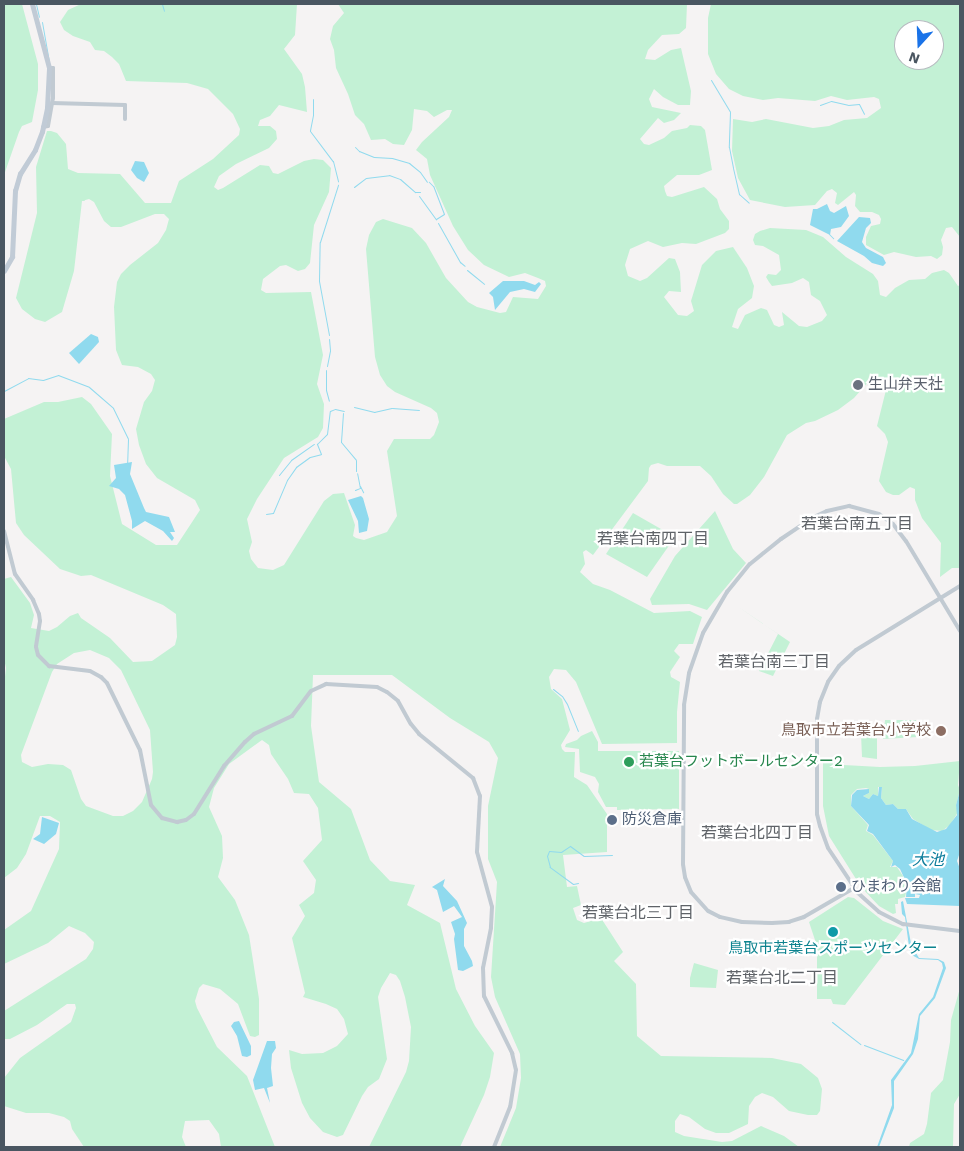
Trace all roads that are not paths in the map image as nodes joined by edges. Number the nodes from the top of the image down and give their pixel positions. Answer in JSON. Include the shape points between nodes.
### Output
{"nodes":[{"id":1,"x":32,"y":4,"type":"edge"},
{"id":2,"x":49,"y":68,"type":"junction"},
{"id":3,"x":52,"y":103,"type":"junction"},
{"id":4,"x":125,"y":118,"type":"dead end"},
{"id":5,"x":43,"y":127,"type":"junction"},
{"id":6,"x":4,"y":271,"type":"edge"},
{"id":7,"x":4,"y":531,"type":"edge"},
{"id":8,"x":960,"y":586,"type":"edge"},
{"id":9,"x":940,"y":599,"type":"junction"},
{"id":10,"x":960,"y":631,"type":"edge"},
{"id":11,"x":854,"y":888,"type":"junction"},
{"id":12,"x":960,"y":931,"type":"edge"},
{"id":13,"x":494,"y":1147,"type":"edge"}],
"edges":[{"from":1,"to":2,"type":"main road"},
{"from":2,"to":3,"type":"street","via":[[54,68]]},
{"from":2,"to":5,"type":"main road"},
{"from":3,"to":4,"type":"street","via":[[125,105]]},
{"from":3,"to":5,"type":"street","via":[[48,126]]},
{"from":5,"to":6,"type":"main road","via":[[15,191],[12,257]]},
{"from":7,"to":13,"type":"street","via":[[14,574],[33,600],[40,621],[36,647],[41,661],[49,666],[90,671],[107,683],[140,750],[151,805],[162,818],[177,822],[194,814],[224,766],[245,742],[254,734],[292,716],[312,690],[326,684],[377,687],[388,692],[398,701],[419,734],[473,778],[480,796],[476,852],[492,907],[482,968],[484,996],[512,1053],[516,1070],[510,1107]]},
{"from":8,"to":9,"type":"street"},
{"from":9,"to":10,"type":"street"},
{"from":9,"to":11,"type":"street","via":[[852,653],[833,674],[820,702],[817,814],[828,848]]},
{"from":9,"to":11,"type":"street","via":[[906,541],[885,518],[863,508],[849,506],[827,512],[781,539],[738,577],[711,616],[689,672],[684,705],[683,864],[685,877],[696,899],[708,911],[734,921],[789,922],[804,918]]},
{"from":11,"to":12,"type":"street","via":[[879,912],[896,922]]}]}
